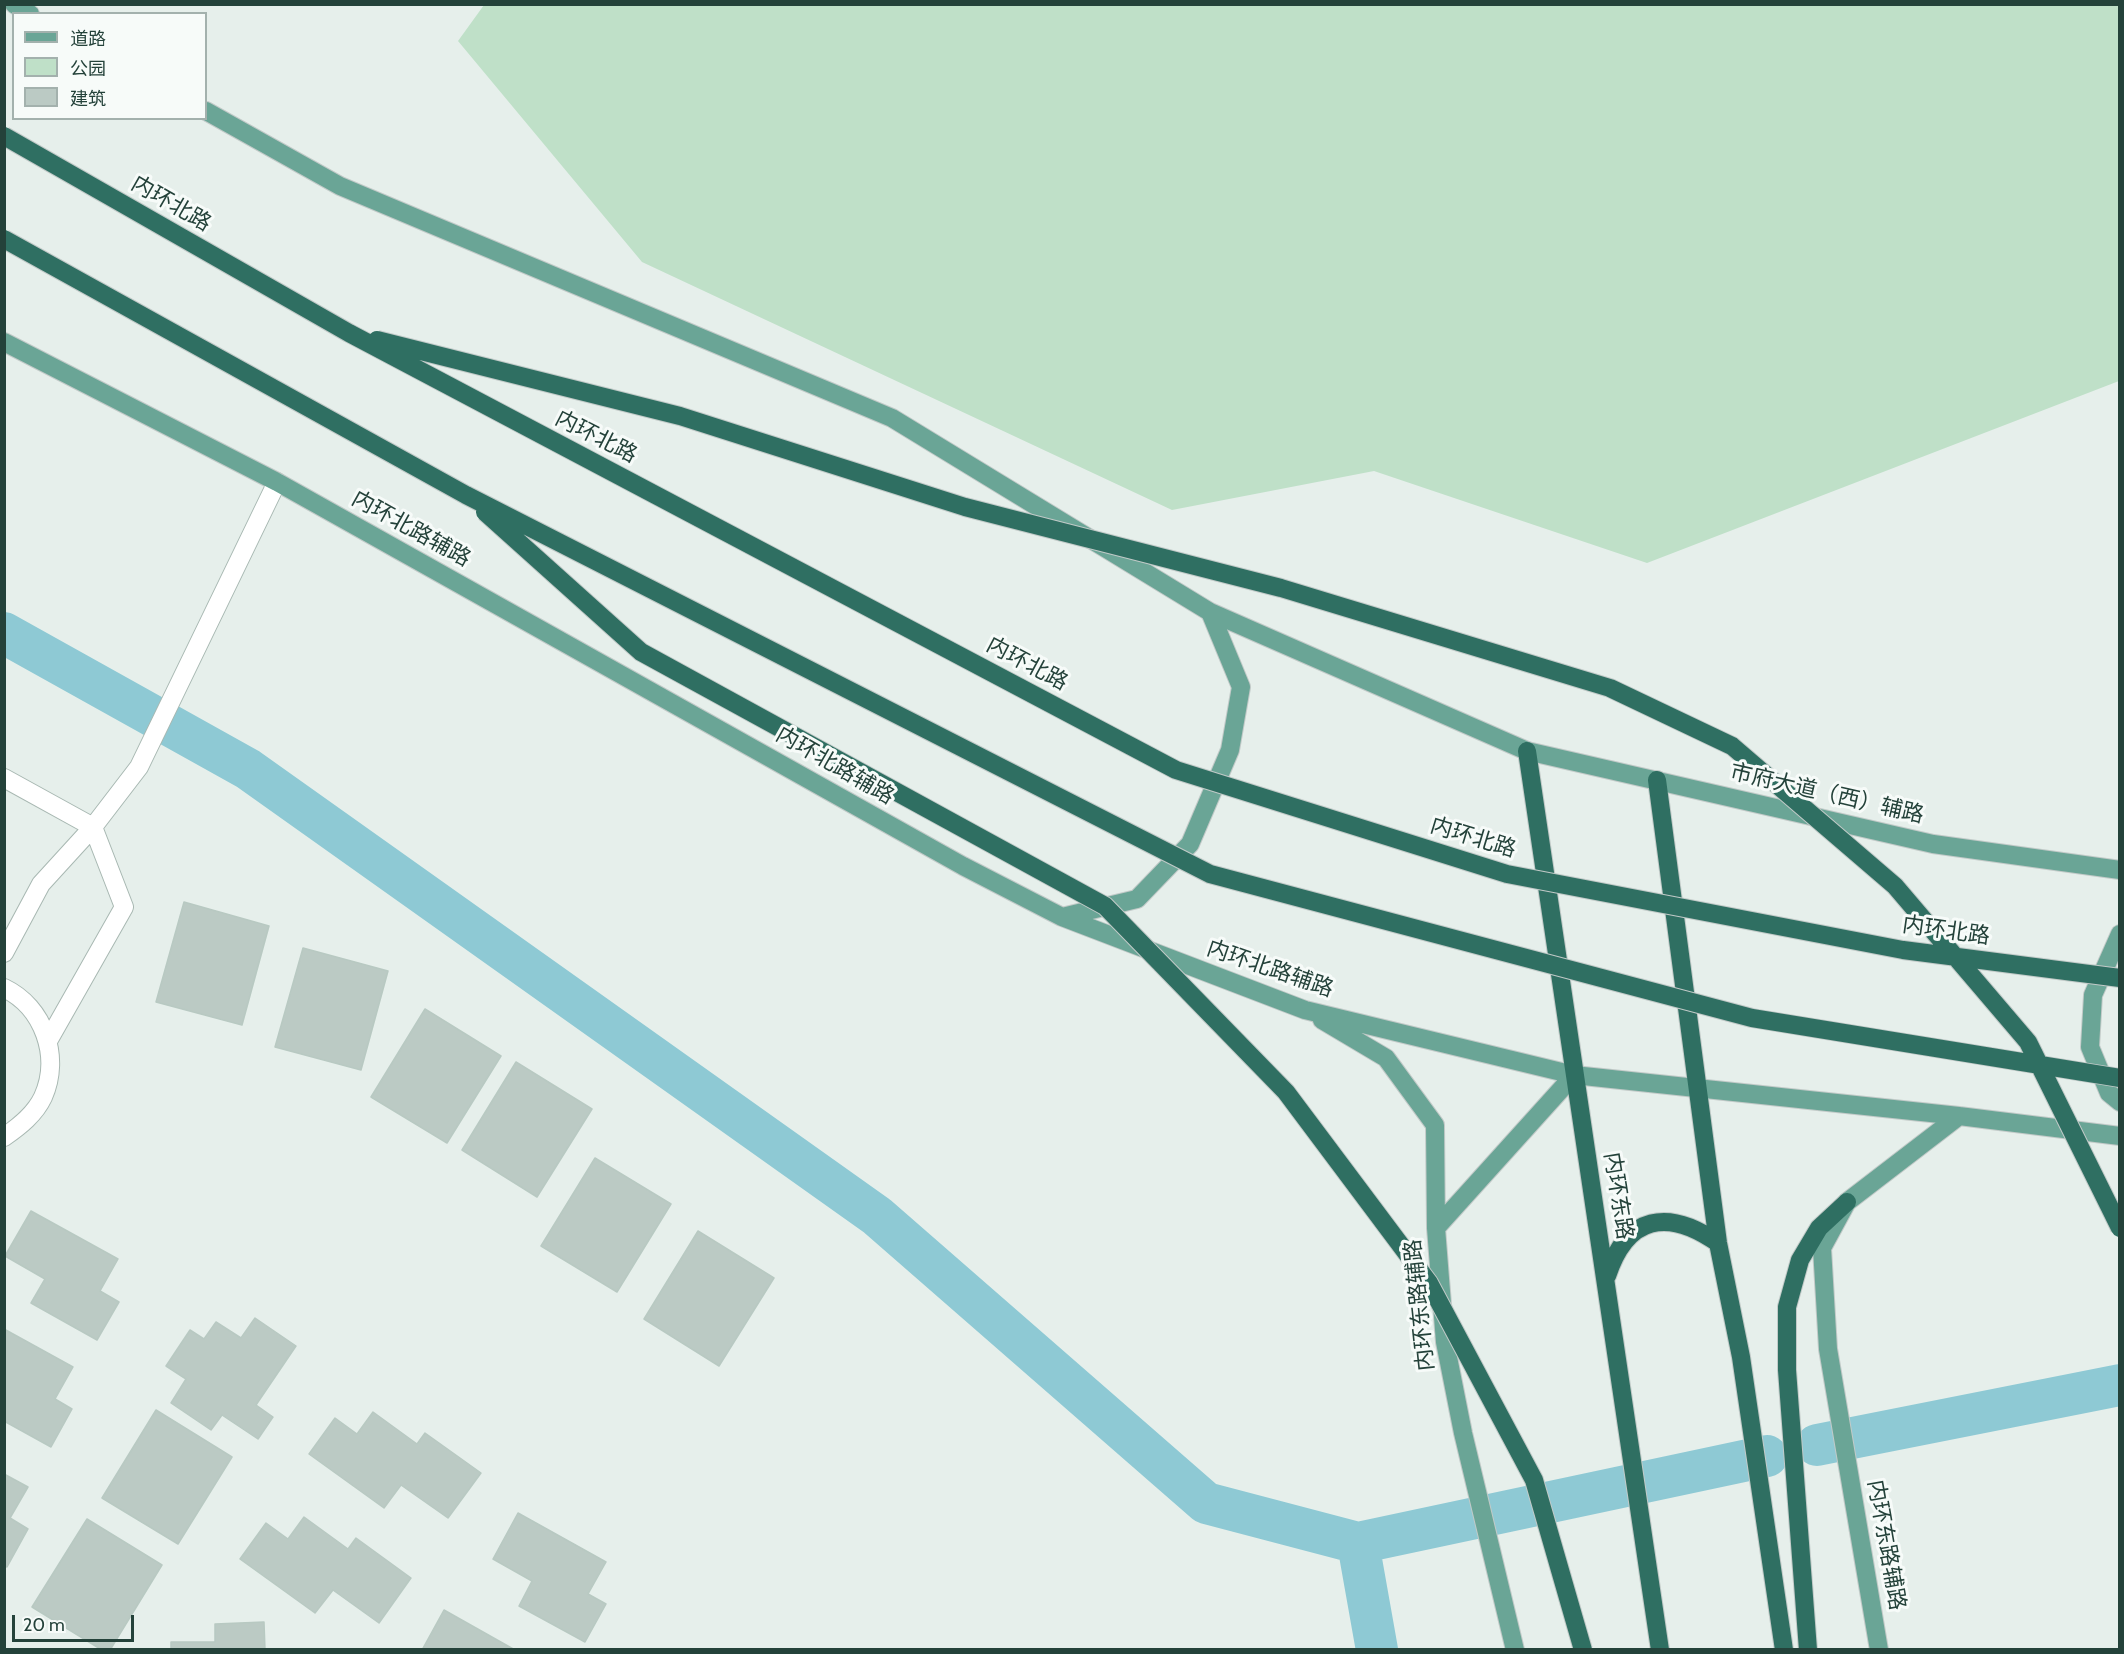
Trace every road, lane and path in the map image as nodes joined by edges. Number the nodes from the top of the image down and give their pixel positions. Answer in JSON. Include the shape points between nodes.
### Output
{"nodes":[{"id":1,"x":14,"y":4,"type":"edge"},
{"id":2,"x":27,"y":12,"type":"edge"},
{"id":3,"x":207,"y":112,"type":"edge"},
{"id":4,"x":4,"y":136,"type":"edge"},
{"id":5,"x":4,"y":239,"type":"edge"},
{"id":6,"x":350,"y":333,"type":"junction"},
{"id":7,"x":4,"y":342,"type":"edge"},
{"id":8,"x":277,"y":482,"type":"junction"},
{"id":9,"x":466,"y":495,"type":"junction"},
{"id":10,"x":1210,"y":612,"type":"junction"},
{"id":11,"x":1527,"y":751,"type":"junction"},
{"id":12,"x":4,"y":778,"type":"edge"},
{"id":13,"x":1656,"y":780,"type":"junction"},
{"id":14,"x":93,"y":827,"type":"junction"},
{"id":15,"x":2120,"y":870,"type":"edge"},
{"id":16,"x":1062,"y":917,"type":"junction"},
{"id":17,"x":2120,"y":934,"type":"edge"},
{"id":18,"x":4,"y":953,"type":"edge"},
{"id":19,"x":2120,"y":978,"type":"edge"},
{"id":20,"x":4,"y":988,"type":"edge"},
{"id":21,"x":1305,"y":1010,"type":"junction"},
{"id":22,"x":48,"y":1041,"type":"junction"},
{"id":23,"x":1574,"y":1075,"type":"junction"},
{"id":24,"x":2120,"y":1078,"type":"edge"},
{"id":25,"x":1696,"y":1088,"type":"junction"},
{"id":26,"x":2120,"y":1102,"type":"edge"},
{"id":27,"x":1959,"y":1116,"type":"junction"},
{"id":28,"x":2120,"y":1136,"type":"edge"},
{"id":29,"x":4,"y":1137,"type":"edge"},
{"id":30,"x":1847,"y":1202,"type":"junction"},
{"id":31,"x":1436,"y":1228,"type":"junction"},
{"id":32,"x":2120,"y":1228,"type":"edge"},
{"id":33,"x":1718,"y":1243,"type":"junction"},
{"id":34,"x":1606,"y":1279,"type":"junction"},
{"id":35,"x":1515,"y":1650,"type":"edge"},
{"id":36,"x":1583,"y":1650,"type":"edge"},
{"id":37,"x":1660,"y":1650,"type":"edge"},
{"id":38,"x":1784,"y":1650,"type":"edge"},
{"id":39,"x":1808,"y":1650,"type":"edge"},
{"id":40,"x":1879,"y":1650,"type":"edge"}],
"edges":[{"from":1,"to":2,"type":"main road"},
{"from":3,"to":10,"type":"main road","via":[[340,186],[892,418]]},
{"from":4,"to":6,"type":"highway","name":"内环北路","bridge":true},
{"from":5,"to":9,"type":"highway","bridge":true},
{"from":6,"to":19,"type":"highway","name":"内环北路","bridge":true,"via":[[1176,770],[1507,874],[1903,950]]},
{"from":6,"to":32,"type":"highway","bridge":true,"via":[[680,416],[965,507],[1281,588],[1610,688],[1732,746],[1895,886],[2028,1042]]},
{"from":7,"to":8,"type":"main road","name":"内环北路辅路"},
{"from":8,"to":14,"type":"street","via":[[139,767]]},
{"from":8,"to":16,"type":"main road","name":"内环北路辅路","via":[[963,866]]},
{"from":9,"to":24,"type":"highway","bridge":true,"via":[[1210,874],[1752,1018]]},
{"from":9,"to":36,"type":"highway","bridge":true,"via":[[641,652],[1105,906],[1286,1092],[1429,1283],[1468,1356],[1534,1480]]},
{"from":10,"to":11,"type":"main road"},
{"from":10,"to":16,"type":"main road","via":[[1241,687],[1230,750],[1190,844],[1137,899]]},
{"from":11,"to":13,"type":"main road","name":"市府大道（西）辅路"},
{"from":11,"to":23,"type":"highway","name":"内环东路"},
{"from":12,"to":14,"type":"street"},
{"from":13,"to":15,"type":"main road","name":"市府大道（西）辅路","via":[[1933,843]]},
{"from":13,"to":25,"type":"highway"},
{"from":14,"to":18,"type":"street","via":[[41,884]]},
{"from":14,"to":22,"type":"street","via":[[124,907]]},
{"from":16,"to":21,"type":"main road","name":"内环北路辅路"},
{"from":17,"to":26,"type":"main road","via":[[2093,995],[2090,1047],[2109,1093]]},
{"from":20,"to":22,"type":"street","via":[[36,1014]]},
{"from":21,"to":23,"type":"main road","name":"内环北路辅路"},
{"from":21,"to":31,"type":"main road","name":"内环东路辅路","via":[[1386,1058],[1435,1125]]},
{"from":22,"to":29,"type":"street","via":[[50,1069],[43,1097],[26,1121]]},
{"from":23,"to":25,"type":"main road","name":"内环北路辅路"},
{"from":23,"to":31,"type":"main road"},
{"from":23,"to":34,"type":"highway","name":"内环东路"},
{"from":25,"to":27,"type":"main road"},
{"from":25,"to":33,"type":"highway"},
{"from":27,"to":28,"type":"main road"},
{"from":27,"to":30,"type":"main road","name":"内环东路辅路"},
{"from":30,"to":39,"type":"highway","via":[[1819,1228],[1800,1260],[1787,1307],[1787,1370]]},
{"from":30,"to":40,"type":"main road","name":"内环东路辅路","via":[[1822,1248],[1828,1349]]},
{"from":31,"to":35,"type":"main road","name":"内环东路辅路","via":[[1445,1342]]},
{"from":33,"to":34,"type":"highway","via":[[1684,1224],[1660,1221],[1623,1240]]},
{"from":33,"to":38,"type":"highway","via":[[1741,1357]]},
{"from":34,"to":37,"type":"highway","name":"内环东路"}]}
